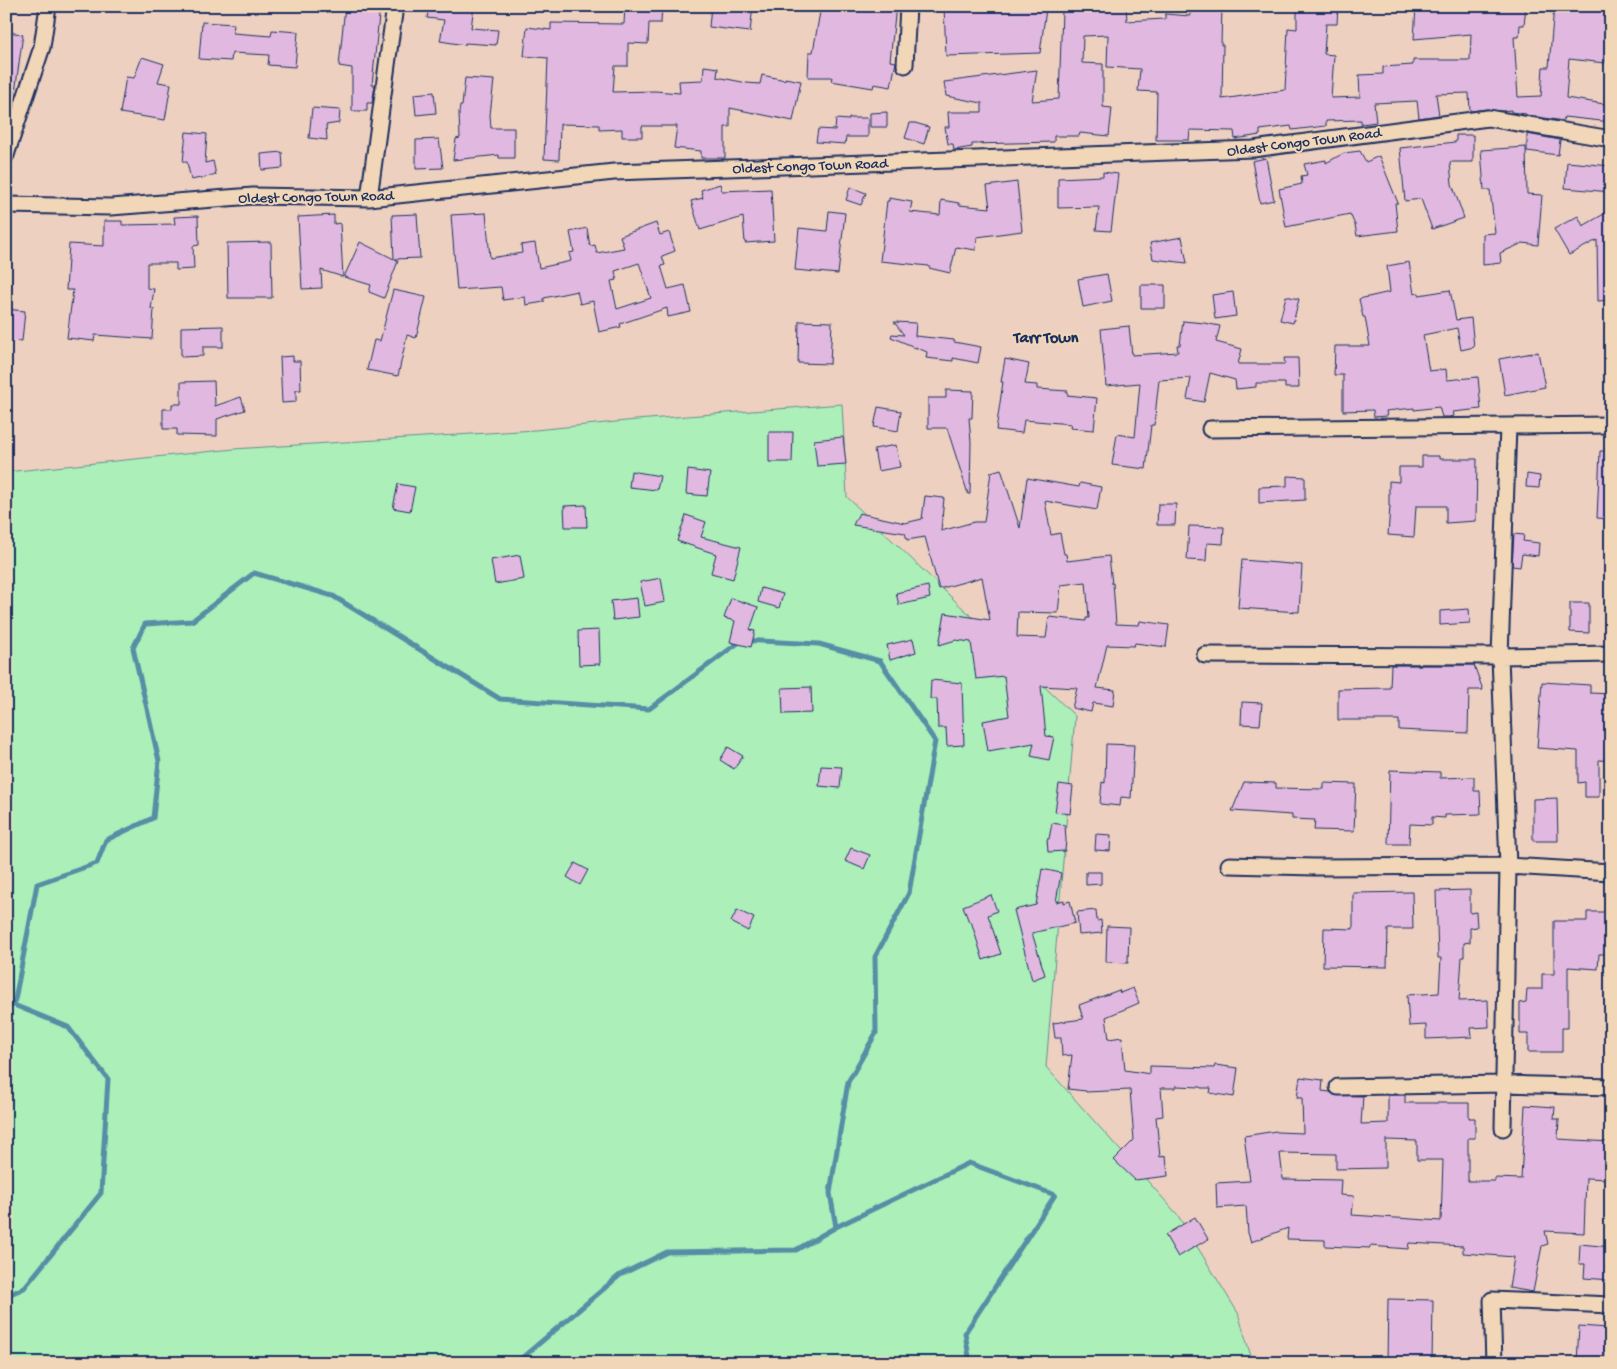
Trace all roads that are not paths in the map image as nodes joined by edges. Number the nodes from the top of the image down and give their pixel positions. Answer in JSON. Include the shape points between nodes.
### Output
{"nodes":[{"id":1,"x":48,"y":6,"type":"edge"},
{"id":2,"x":395,"y":6,"type":"edge"},
{"id":3,"x":908,"y":6,"type":"edge"},
{"id":4,"x":905,"y":65,"type":"dead end"},
{"id":5,"x":1611,"y":138,"type":"edge"},
{"id":6,"x":6,"y":155,"type":"edge"},
{"id":7,"x":369,"y":198,"type":"junction"},
{"id":8,"x":6,"y":204,"type":"edge"},
{"id":9,"x":1611,"y":425,"type":"edge"},
{"id":10,"x":1508,"y":426,"type":"junction"},
{"id":11,"x":1210,"y":429,"type":"dead end"},
{"id":12,"x":1611,"y":654,"type":"edge"},
{"id":13,"x":1205,"y":655,"type":"dead end"},
{"id":14,"x":1500,"y":656,"type":"junction"},
{"id":15,"x":1229,"y":865,"type":"dead end"},
{"id":16,"x":1508,"y":866,"type":"junction"},
{"id":17,"x":1611,"y":872,"type":"edge"},
{"id":18,"x":1503,"y":1084,"type":"junction"},
{"id":19,"x":1338,"y":1087,"type":"dead end"},
{"id":20,"x":1611,"y":1087,"type":"edge"},
{"id":21,"x":1503,"y":1128,"type":"dead end"},
{"id":22,"x":1611,"y":1305,"type":"edge"},
{"id":23,"x":1494,"y":1363,"type":"edge"}],
"edges":[{"from":1,"to":6,"type":"street","via":[[42,47]]},
{"from":2,"to":7,"type":"street"},
{"from":3,"to":4,"type":"street"},
{"from":5,"to":7,"type":"street","name":"Oldest Congo Town Road","via":[[1488,118],[1253,149],[614,172]]},
{"from":7,"to":8,"type":"street","name":"Oldest Congo Town Road","via":[[253,196],[111,207]]},
{"from":9,"to":10,"type":"street"},
{"from":10,"to":11,"type":"street"},
{"from":10,"to":14,"type":"street"},
{"from":12,"to":14,"type":"street"},
{"from":13,"to":14,"type":"street"},
{"from":14,"to":16,"type":"street"},
{"from":15,"to":16,"type":"street"},
{"from":16,"to":17,"type":"street"},
{"from":16,"to":18,"type":"street"},
{"from":18,"to":19,"type":"street"},
{"from":18,"to":20,"type":"street"},
{"from":18,"to":21,"type":"street"},
{"from":22,"to":23,"type":"street","via":[[1492,1300]]}]}
